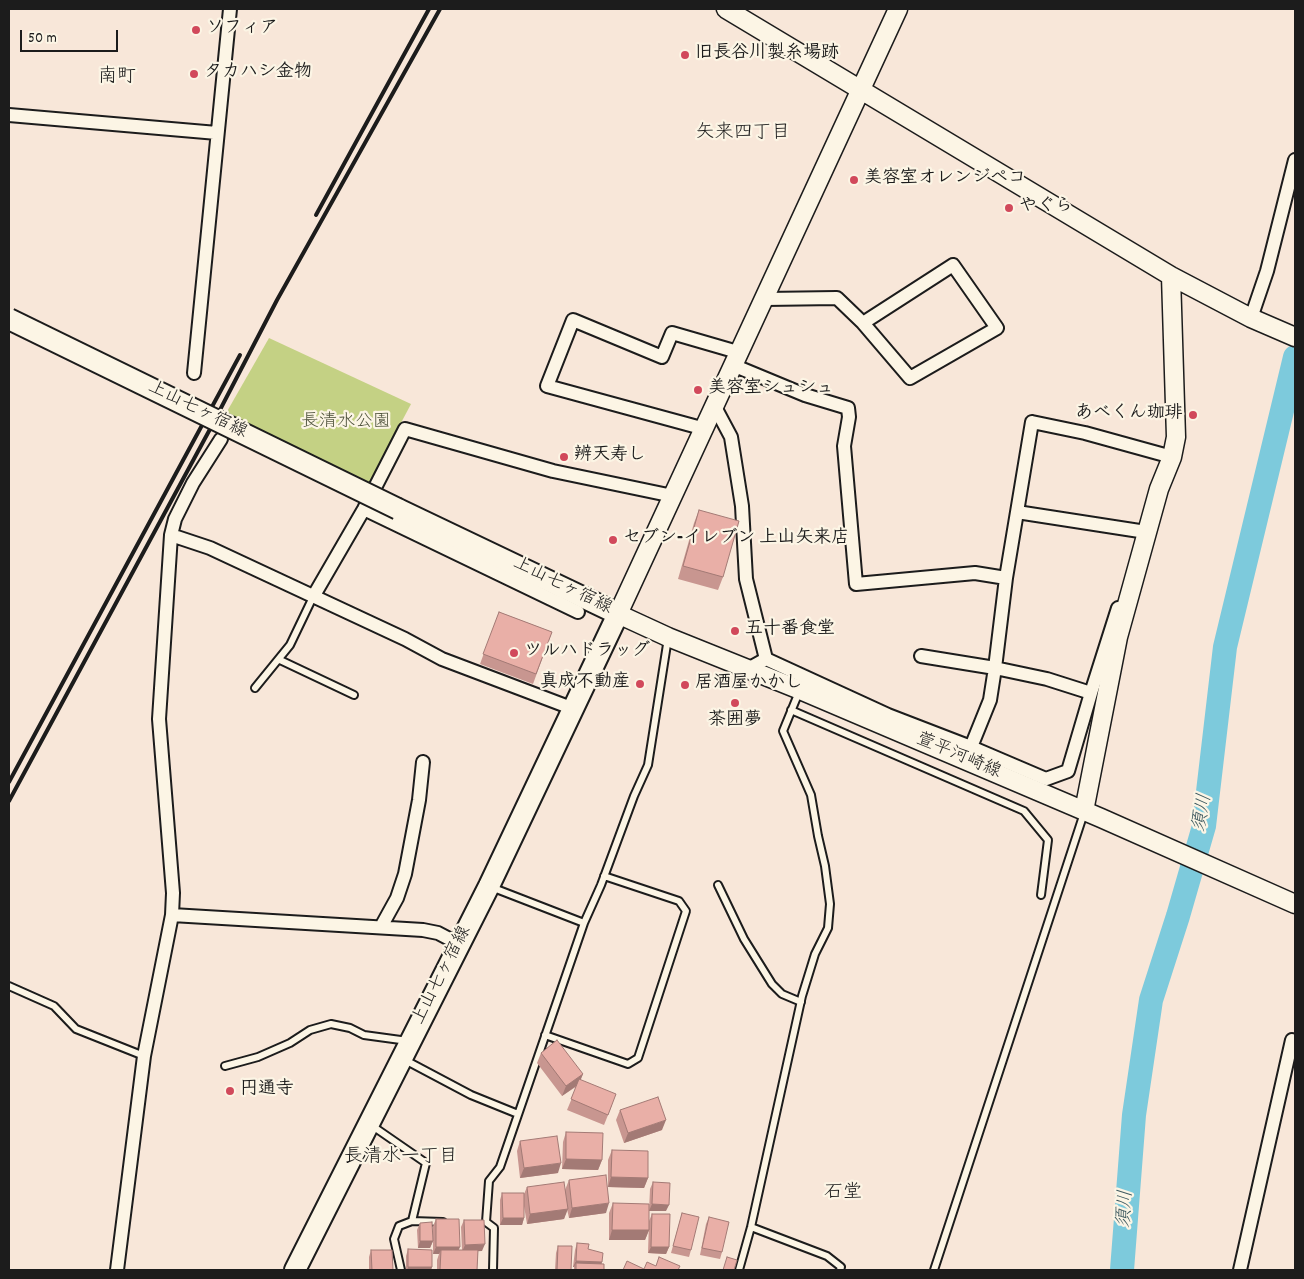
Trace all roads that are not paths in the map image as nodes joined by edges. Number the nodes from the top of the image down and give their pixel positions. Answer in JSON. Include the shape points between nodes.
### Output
{"nodes":[{"id":1,"x":230,"y":9,"type":"edge"},
{"id":2,"x":726,"y":9,"type":"edge"},
{"id":3,"x":898,"y":9,"type":"edge"},
{"id":4,"x":861,"y":92,"type":"junction"},
{"id":5,"x":9,"y":115,"type":"edge"},
{"id":6,"x":217,"y":133,"type":"junction"},
{"id":7,"x":1295,"y":160,"type":"edge"},
{"id":8,"x":1171,"y":276,"type":"junction"},
{"id":9,"x":765,"y":299,"type":"junction"},
{"id":10,"x":1251,"y":318,"type":"junction"},
{"id":11,"x":9,"y":319,"type":"edge"},
{"id":12,"x":863,"y":323,"type":"junction"},
{"id":13,"x":1295,"y":337,"type":"edge"},
{"id":14,"x":738,"y":359,"type":"junction"},
{"id":15,"x":194,"y":373,"type":"dead end"},
{"id":16,"x":716,"y":407,"type":"junction"},
{"id":17,"x":705,"y":430,"type":"junction"},
{"id":18,"x":221,"y":439,"type":"dead end"},
{"id":19,"x":1172,"y":457,"type":"junction"},
{"id":20,"x":673,"y":496,"type":"junction"},
{"id":21,"x":364,"y":509,"type":"junction"},
{"id":22,"x":1018,"y":512,"type":"junction"},
{"id":23,"x":1146,"y":532,"type":"junction"},
{"id":24,"x":171,"y":535,"type":"junction"},
{"id":25,"x":1006,"y":578,"type":"junction"},
{"id":26,"x":1131,"y":586,"type":"junction"},
{"id":27,"x":313,"y":597,"type":"junction"},
{"id":28,"x":578,"y":612,"type":"dead end"},
{"id":29,"x":618,"y":614,"type":"junction"},
{"id":30,"x":668,"y":637,"type":"junction"},
{"id":31,"x":921,"y":656,"type":"dead end"},
{"id":32,"x":766,"y":659,"type":"junction"},
{"id":33,"x":280,"y":660,"type":"junction"},
{"id":34,"x":995,"y":668,"type":"junction"},
{"id":35,"x":748,"y":669,"type":"junction"},
{"id":36,"x":254,"y":688,"type":"dead end"},
{"id":37,"x":800,"y":690,"type":"junction"},
{"id":38,"x":1091,"y":693,"type":"junction"},
{"id":39,"x":354,"y":695,"type":"dead end"},
{"id":40,"x":574,"y":709,"type":"junction"},
{"id":41,"x":791,"y":710,"type":"junction"},
{"id":42,"x":971,"y":748,"type":"junction"},
{"id":43,"x":422,"y":762,"type":"dead end"},
{"id":44,"x":1084,"y":811,"type":"junction"},
{"id":45,"x":604,"y":876,"type":"junction"},
{"id":46,"x":718,"y":885,"type":"dead end"},
{"id":47,"x":490,"y":886,"type":"junction"},
{"id":48,"x":1041,"y":895,"type":"dead end"},
{"id":49,"x":1295,"y":904,"type":"edge"},
{"id":50,"x":172,"y":915,"type":"junction"},
{"id":51,"x":584,"y":923,"type":"junction"},
{"id":52,"x":382,"y":927,"type":"junction"},
{"id":53,"x":459,"y":944,"type":"junction"},
{"id":54,"x":9,"y":986,"type":"edge"},
{"id":55,"x":801,"y":1002,"type":"junction"},
{"id":56,"x":545,"y":1035,"type":"junction"},
{"id":57,"x":1295,"y":1042,"type":"edge"},
{"id":58,"x":406,"y":1050,"type":"junction"},
{"id":59,"x":144,"y":1056,"type":"junction"},
{"id":60,"x":225,"y":1066,"type":"dead end"},
{"id":61,"x":518,"y":1114,"type":"junction"},
{"id":62,"x":369,"y":1124,"type":"junction"},
{"id":63,"x":412,"y":1221,"type":"junction"},
{"id":64,"x":449,"y":1222,"type":"edge"},
{"id":65,"x":477,"y":1222,"type":"edge"},
{"id":66,"x":486,"y":1222,"type":"junction"},
{"id":67,"x":751,"y":1228,"type":"junction"},
{"id":68,"x":117,"y":1270,"type":"edge"},
{"id":69,"x":295,"y":1270,"type":"edge"},
{"id":70,"x":401,"y":1270,"type":"edge"},
{"id":71,"x":493,"y":1270,"type":"edge"},
{"id":72,"x":739,"y":1270,"type":"edge"},
{"id":73,"x":840,"y":1270,"type":"edge"},
{"id":74,"x":934,"y":1270,"type":"edge"},
{"id":75,"x":1240,"y":1270,"type":"edge"}],
"edges":[{"from":1,"to":6,"type":"street"},
{"from":2,"to":4,"type":"street"},
{"from":3,"to":4,"type":"street"},
{"from":4,"to":8,"type":"street"},
{"from":4,"to":9,"type":"street"},
{"from":5,"to":6,"type":"street"},
{"from":6,"to":15,"type":"street"},
{"from":7,"to":10,"type":"street","via":[[1267,271]]},
{"from":8,"to":10,"type":"street"},
{"from":8,"to":19,"type":"street","via":[[1176,437]]},
{"from":9,"to":12,"type":"street","via":[[837,298]]},
{"from":9,"to":14,"type":"street"},
{"from":10,"to":13,"type":"street"},
{"from":11,"to":29,"type":"main road","name":"上山七ヶ宿線","bridge":true},
{"from":12,"to":12,"type":"street","via":[[910,378],[997,328],[954,265]]},
{"from":14,"to":16,"type":"street"},
{"from":14,"to":17,"type":"street","via":[[672,333],[662,357],[573,320],[547,386]]},
{"from":14,"to":25,"type":"street","via":[[805,395],[848,408],[844,446],[856,584],[975,573]]},
{"from":16,"to":17,"type":"street"},
{"from":16,"to":32,"type":"street","via":[[731,437],[742,506],[746,579]]},
{"from":17,"to":20,"type":"street"},
{"from":18,"to":24,"type":"street","via":[[175,519]]},
{"from":19,"to":22,"type":"street","via":[[1032,422]]},
{"from":19,"to":23,"type":"street"},
{"from":20,"to":21,"type":"street","via":[[552,471],[405,429]]},
{"from":20,"to":29,"type":"street"},
{"from":21,"to":27,"type":"street"},
{"from":21,"to":28,"type":"street"},
{"from":22,"to":23,"type":"street"},
{"from":22,"to":25,"type":"street"},
{"from":23,"to":26,"type":"street"},
{"from":24,"to":27,"type":"street","via":[[210,548]]},
{"from":24,"to":50,"type":"street","via":[[159,719]]},
{"from":25,"to":34,"type":"street"},
{"from":26,"to":38,"type":"street","via":[[1117,610]]},
{"from":26,"to":44,"type":"street"},
{"from":27,"to":33,"type":"lane"},
{"from":27,"to":40,"type":"street","via":[[442,659]]},
{"from":29,"to":30,"type":"street","name":"萱平河崎線"},
{"from":29,"to":40,"type":"main road","name":"上山七ヶ宿線"},
{"from":30,"to":35,"type":"street","name":"萱平河崎線"},
{"from":30,"to":45,"type":"lane","via":[[648,765]]},
{"from":31,"to":34,"type":"street"},
{"from":32,"to":35,"type":"street"},
{"from":32,"to":42,"type":"street","via":[[888,715]]},
{"from":33,"to":36,"type":"lane"},
{"from":33,"to":39,"type":"lane"},
{"from":34,"to":38,"type":"street"},
{"from":34,"to":42,"type":"street","via":[[990,700]]},
{"from":35,"to":37,"type":"street","name":"萱平河崎線"},
{"from":37,"to":41,"type":"lane"},
{"from":37,"to":44,"type":"street","name":"萱平河崎線"},
{"from":38,"to":42,"type":"street","via":[[1068,771],[1046,778]]},
{"from":40,"to":47,"type":"main road","name":"上山七ヶ宿線"},
{"from":41,"to":48,"type":"lane","via":[[1024,810],[1048,840]]},
{"from":41,"to":55,"type":"lane","via":[[783,731],[811,795],[830,904],[828,928],[815,954]]},
{"from":43,"to":52,"type":"street","via":[[405,874],[398,898]]},
{"from":44,"to":49,"type":"street","name":"萱平河崎線"},
{"from":44,"to":74,"type":"lane"},
{"from":45,"to":51,"type":"lane"},
{"from":45,"to":56,"type":"lane","via":[[680,901],[686,911],[638,1058],[628,1064]]},
{"from":46,"to":55,"type":"lane","via":[[744,939],[772,984],[782,994]]},
{"from":47,"to":51,"type":"lane"},
{"from":47,"to":53,"type":"main road","name":"上山七ヶ宿線"},
{"from":50,"to":52,"type":"street"},
{"from":50,"to":59,"type":"street"},
{"from":51,"to":56,"type":"lane"},
{"from":52,"to":53,"type":"street","via":[[438,933]]},
{"from":53,"to":58,"type":"main road","name":"上山七ヶ宿線"},
{"from":54,"to":59,"type":"lane","via":[[54,1006],[76,1029]]},
{"from":55,"to":67,"type":"lane"},
{"from":56,"to":61,"type":"lane"},
{"from":57,"to":75,"type":"street","via":[[1292,1040]]},
{"from":58,"to":60,"type":"lane","via":[[332,1024],[310,1030],[258,1057]]},
{"from":58,"to":61,"type":"lane","via":[[470,1095]]},
{"from":58,"to":62,"type":"main road","name":"上山七ヶ宿線"},
{"from":59,"to":68,"type":"street"},
{"from":61,"to":66,"type":"lane","via":[[500,1167],[489,1182]]},
{"from":62,"to":63,"type":"lane","via":[[426,1163]]},
{"from":62,"to":69,"type":"main road","name":"上山七ヶ宿線"},
{"from":63,"to":64,"type":"lane"},
{"from":63,"to":70,"type":"lane","via":[[399,1226],[394,1239]]},
{"from":65,"to":66,"type":"lane"},
{"from":66,"to":71,"type":"lane","via":[[494,1228]]},
{"from":67,"to":72,"type":"lane"},
{"from":67,"to":73,"type":"lane","via":[[826,1256],[841,1266]]}]}
